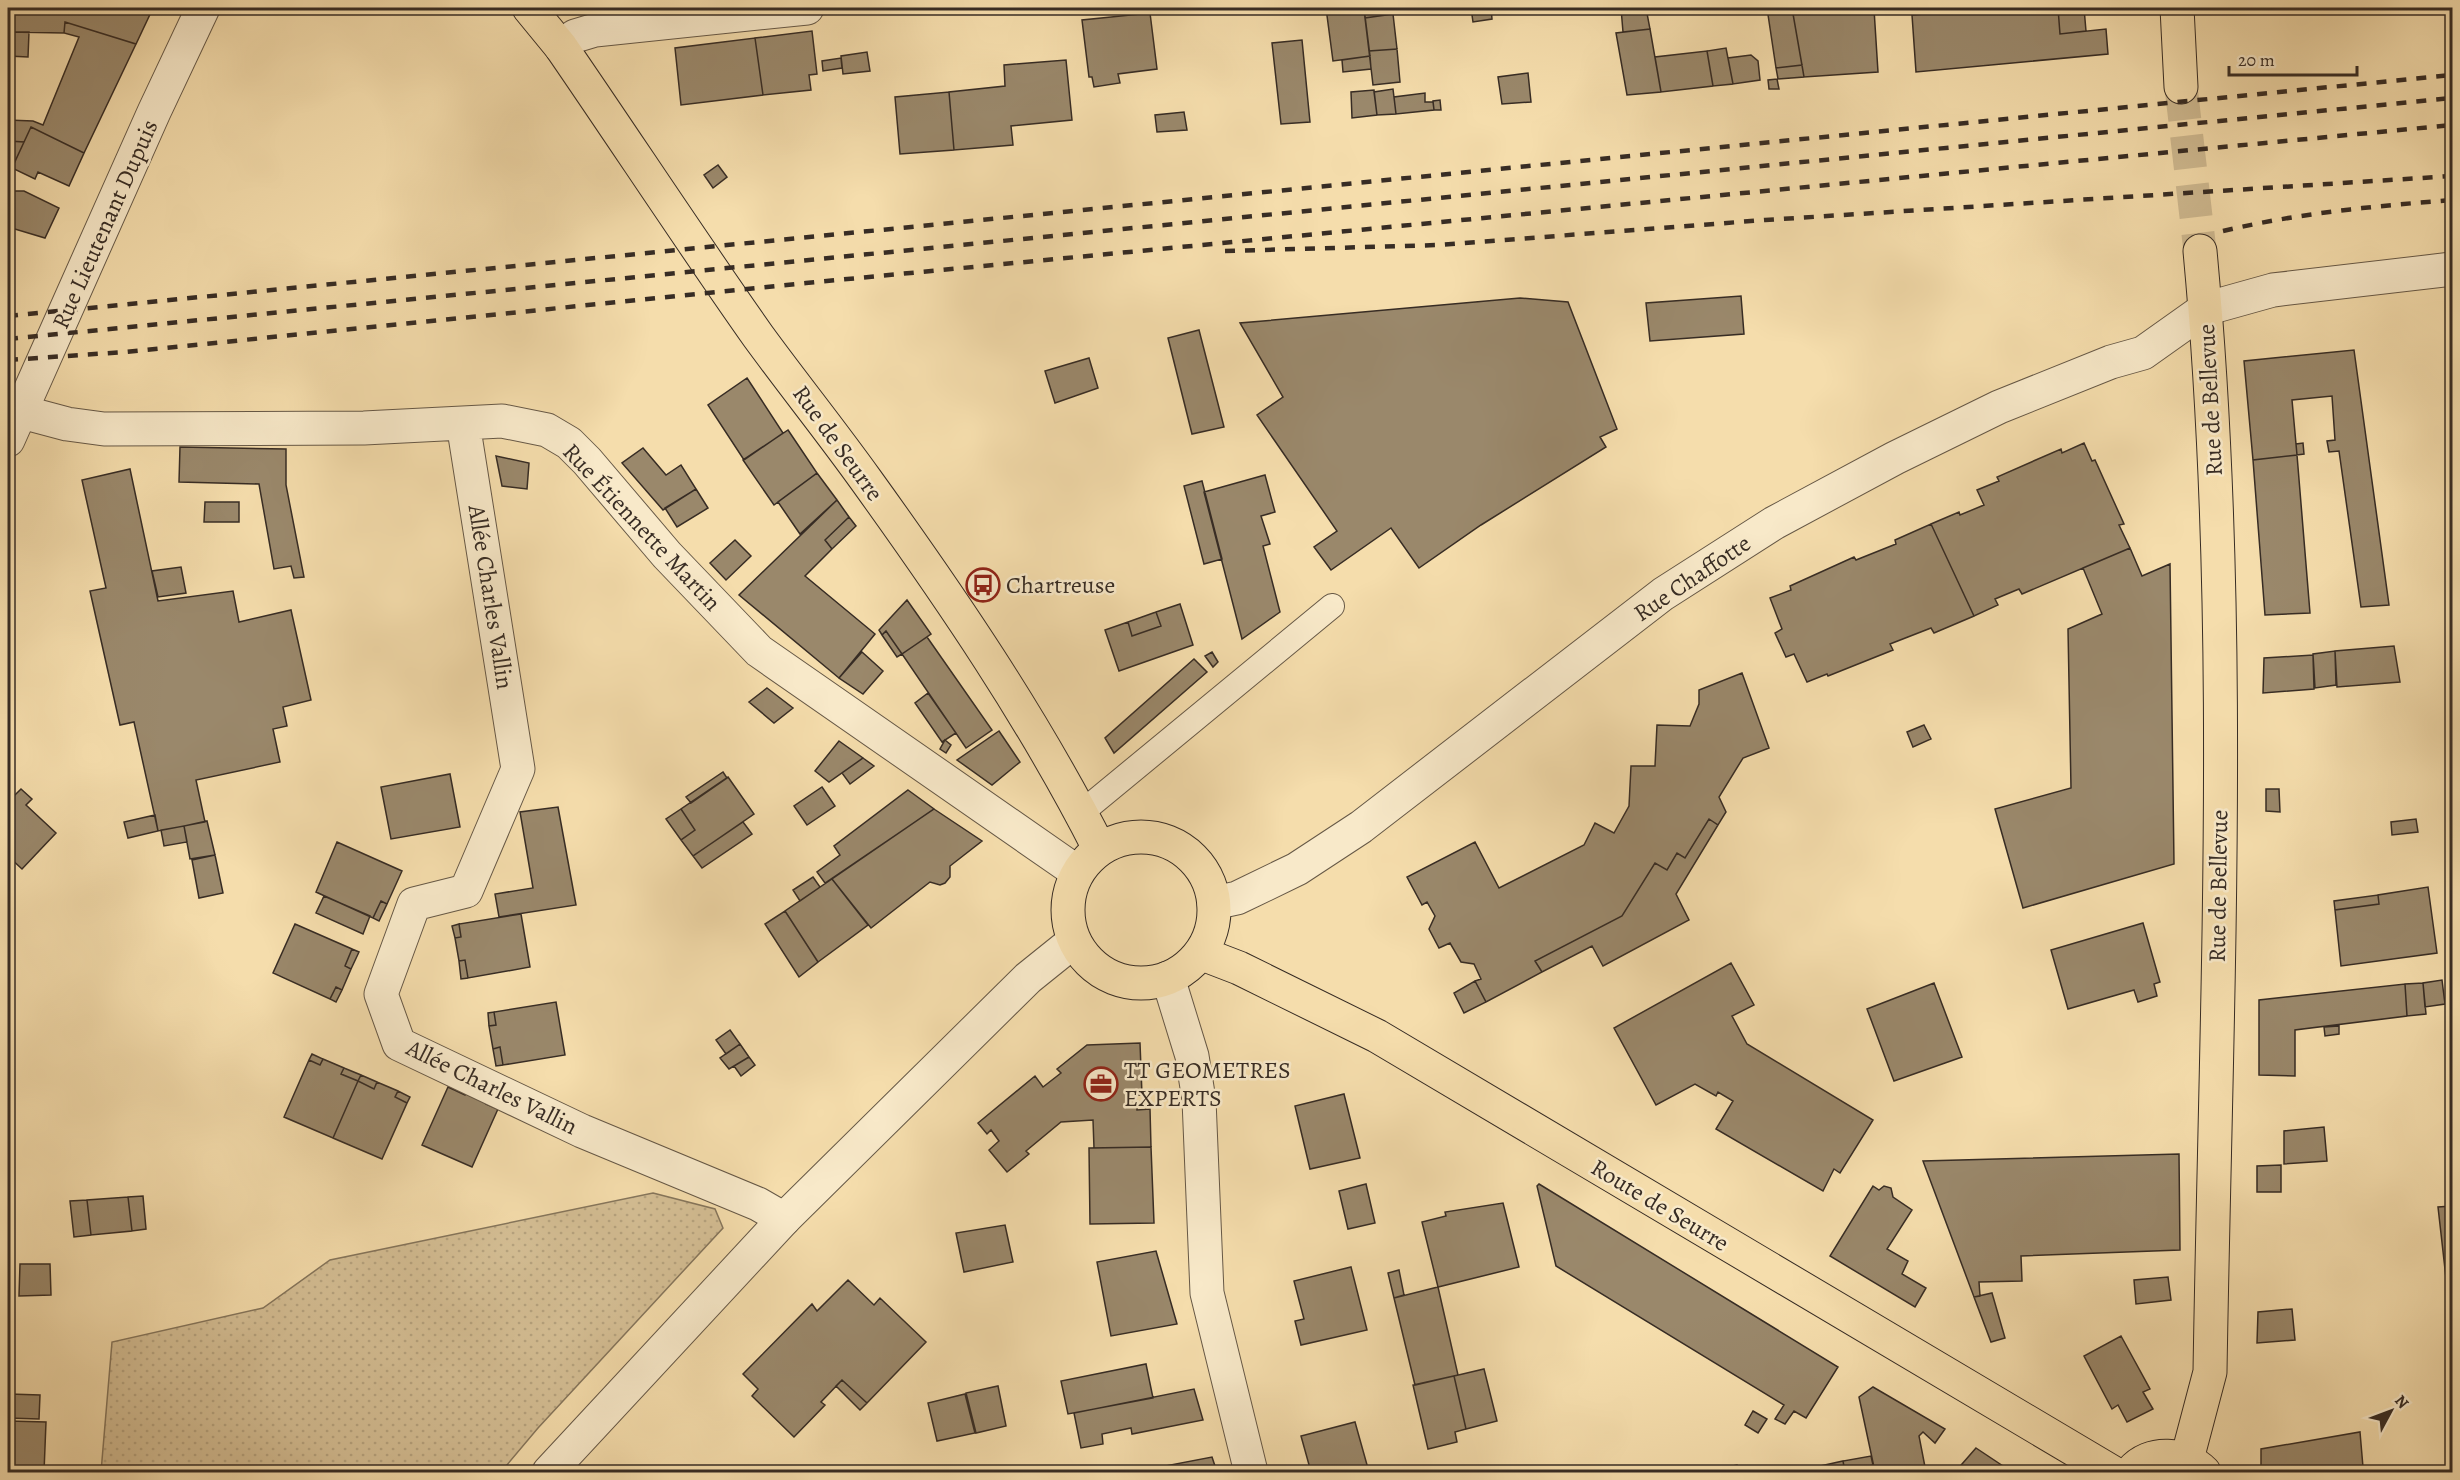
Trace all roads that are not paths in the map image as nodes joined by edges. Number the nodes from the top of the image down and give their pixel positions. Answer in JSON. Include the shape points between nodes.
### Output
{"nodes":[{"id":1,"x":203,"y":8,"type":"edge"},
{"id":2,"x":529,"y":8,"type":"edge"},
{"id":3,"x":807,"y":8,"type":"edge"},
{"id":4,"x":2177,"y":8,"type":"edge"},
{"id":5,"x":561,"y":47,"type":"junction"},
{"id":6,"x":2181,"y":87,"type":"tunnel mouth"},
{"id":7,"x":2200,"y":251,"type":"tunnel mouth"},
{"id":8,"x":2452,"y":269,"type":"edge"},
{"id":9,"x":2205,"y":309,"type":"junction"},
{"id":10,"x":463,"y":423,"type":"junction"},
{"id":11,"x":15,"y":426,"type":"edge"},
{"id":12,"x":1332,"y":606,"type":"dead end"},
{"id":13,"x":1082,"y":813,"type":"junction"},
{"id":14,"x":1099,"y":848,"type":"junction"},
{"id":15,"x":1077,"y":872,"type":"junction"},
{"id":16,"x":1214,"y":903,"type":"junction"},
{"id":17,"x":1074,"y":941,"type":"junction"},
{"id":18,"x":1200,"y":953,"type":"junction"},
{"id":19,"x":1168,"y":978,"type":"junction"},
{"id":20,"x":784,"y":1219,"type":"junction"},
{"id":21,"x":2196,"y":1466,"type":"edge"},
{"id":22,"x":549,"y":1473,"type":"edge"},
{"id":23,"x":1251,"y":1473,"type":"edge"},
{"id":24,"x":2112,"y":1473,"type":"edge"},
{"id":25,"x":2131,"y":1473,"type":"edge"}],
"edges":[{"from":1,"to":11,"type":"street","name":"Rue Lieutenant Dupuis"},
{"from":2,"to":5,"type":"main road","name":"Rue de Seurre"},
{"from":3,"to":5,"type":"street","via":[[595,30],[575,36]]},
{"from":4,"to":6,"type":"main road"},
{"from":5,"to":13,"type":"main road","name":"Rue de Seurre","via":[[758,336],[957,610]]},
{"from":7,"to":9,"type":"main road","name":"Rue de Bellevue"},
{"from":8,"to":9,"type":"street","via":[[2273,290]]},
{"from":9,"to":16,"type":"street","name":"Rue Chaffotte","via":[[2144,353],[2110,362],[1999,407],[1774,523],[1663,594],[1361,827],[1268,885]]},
{"from":9,"to":21,"type":"main road","name":"Rue de Bellevue","via":[[2214,444],[2221,740],[2210,1372]]},
{"from":10,"to":11,"type":"street","name":"Rue Étiennette Martin","via":[[364,428]]},
{"from":10,"to":15,"type":"street","name":"Rue Étiennette Martin","via":[[525,423],[569,443],[666,555],[759,651]]},
{"from":10,"to":20,"type":"street","name":"Allée Charles Vallin","via":[[518,769],[465,891],[414,904],[381,994],[399,1044],[582,1131],[689,1173]]},
{"from":12,"to":13,"type":"lane"},
{"from":13,"to":14,"type":"main road","name":"Rue de Seurre"},
{"from":14,"to":15,"type":"main road"},
{"from":14,"to":16,"type":"main road","via":[[1135,836],[1172,843],[1201,868]]},
{"from":15,"to":17,"type":"main road","via":[[1067,907]]},
{"from":16,"to":18,"type":"main road","via":[[1214,921]]},
{"from":17,"to":19,"type":"main road","via":[[1098,969],[1114,978],[1132,983]]},
{"from":17,"to":20,"type":"street","via":[[1028,978]]},
{"from":18,"to":19,"type":"main road","via":[[1186,968]]},
{"from":18,"to":24,"type":"main road","name":"Route de Seurre","via":[[1248,972],[1377,1036]]},
{"from":19,"to":23,"type":"street","via":[[1192,1056],[1199,1100],[1208,1293]]},
{"from":20,"to":22,"type":"street"},
{"from":21,"to":25,"type":"main road","via":[[2160,1456]]}]}
